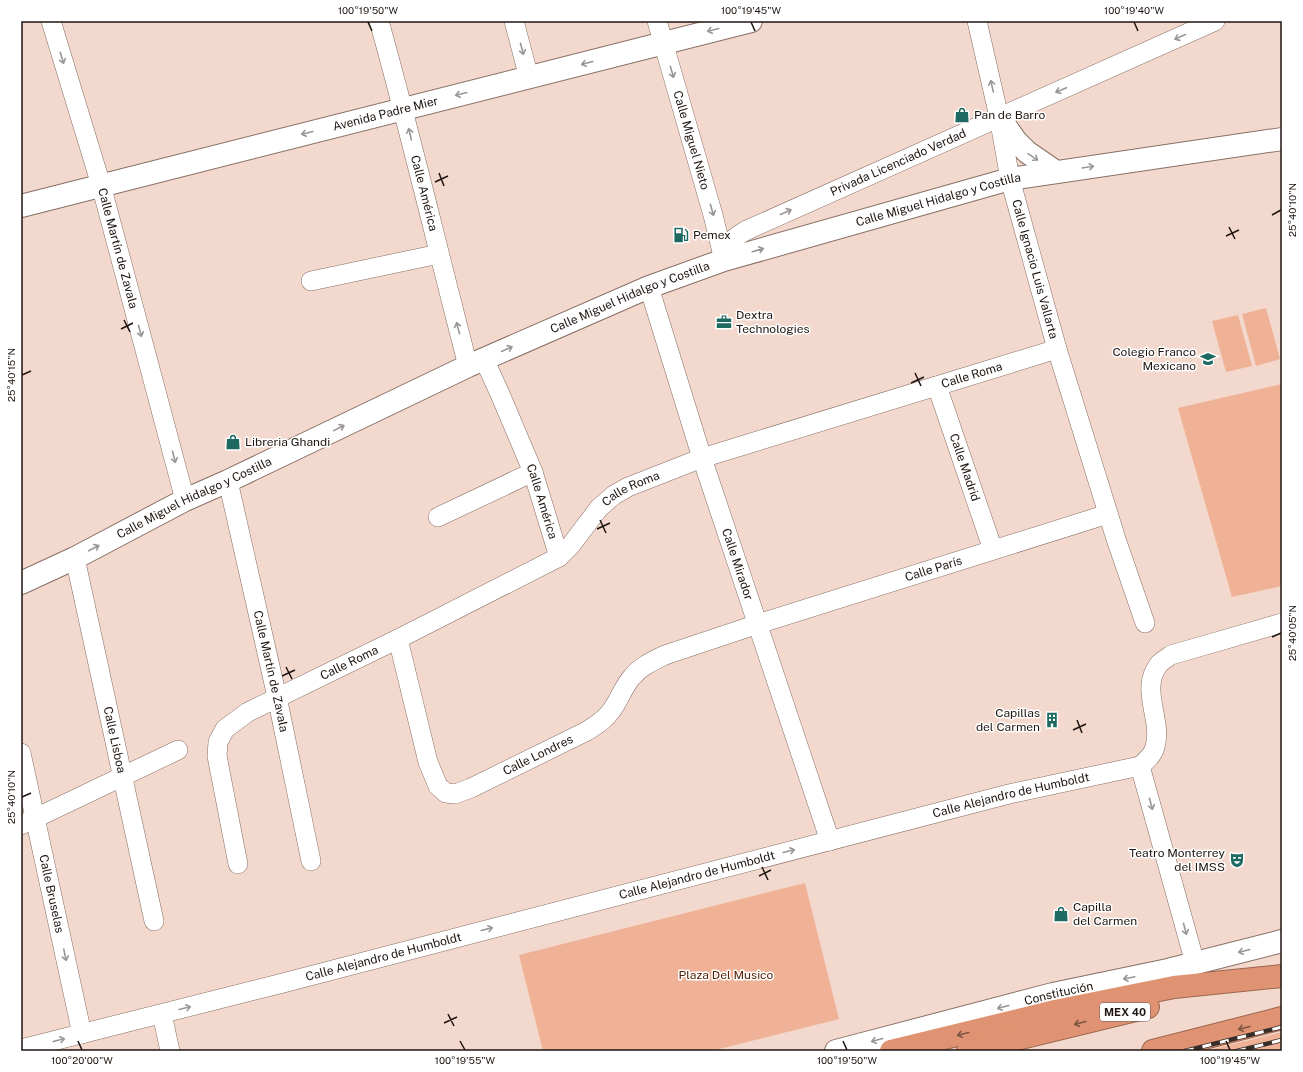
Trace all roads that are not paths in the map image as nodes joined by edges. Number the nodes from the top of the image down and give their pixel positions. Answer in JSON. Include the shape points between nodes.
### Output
{"nodes":[{"id":1,"x":51,"y":21,"type":"edge"},
{"id":2,"x":379,"y":21,"type":"edge"},
{"id":3,"x":514,"y":21,"type":"edge"},
{"id":4,"x":657,"y":21,"type":"edge"},
{"id":5,"x":750,"y":21,"type":"edge"},
{"id":6,"x":976,"y":21,"type":"edge"},
{"id":7,"x":1215,"y":21,"type":"edge"},
{"id":8,"x":664,"y":42,"type":"junction"},
{"id":9,"x":529,"y":78,"type":"junction"},
{"id":10,"x":404,"y":108,"type":"junction"},
{"id":11,"x":999,"y":117,"type":"junction"},
{"id":12,"x":1282,"y":139,"type":"edge"},
{"id":13,"x":1056,"y":172,"type":"junction"},
{"id":14,"x":1010,"y":179,"type":"junction"},
{"id":15,"x":101,"y":185,"type":"junction"},
{"id":16,"x":21,"y":206,"type":"edge"},
{"id":17,"x":439,"y":254,"type":"junction"},
{"id":18,"x":727,"y":259,"type":"junction"},
{"id":19,"x":311,"y":281,"type":"dead end"},
{"id":20,"x":649,"y":287,"type":"junction"},
{"id":21,"x":1057,"y":349,"type":"junction"},
{"id":22,"x":476,"y":363,"type":"junction"},
{"id":23,"x":937,"y":386,"type":"junction"},
{"id":24,"x":702,"y":458,"type":"junction"},
{"id":25,"x":532,"y":472,"type":"junction"},
{"id":26,"x":228,"y":482,"type":"junction"},
{"id":27,"x":185,"y":500,"type":"junction"},
{"id":28,"x":1108,"y":514,"type":"junction"},
{"id":29,"x":438,"y":517,"type":"dead end"},
{"id":30,"x":993,"y":550,"type":"junction"},
{"id":31,"x":559,"y":557,"type":"junction"},
{"id":32,"x":75,"y":558,"type":"junction"},
{"id":33,"x":21,"y":583,"type":"edge"},
{"id":34,"x":1282,"y":622,"type":"edge"},
{"id":35,"x":758,"y":624,"type":"junction"},
{"id":36,"x":1145,"y":624,"type":"dead end"},
{"id":37,"x":398,"y":639,"type":"junction"},
{"id":38,"x":278,"y":697,"type":"junction"},
{"id":39,"x":178,"y":750,"type":"dead end"},
{"id":40,"x":21,"y":753,"type":"edge"},
{"id":41,"x":1140,"y":766,"type":"junction"},
{"id":42,"x":122,"y":776,"type":"junction"},
{"id":43,"x":28,"y":821,"type":"edge"},
{"id":44,"x":830,"y":841,"type":"junction"},
{"id":45,"x":311,"y":861,"type":"dead end"},
{"id":46,"x":238,"y":864,"type":"dead end"},
{"id":47,"x":154,"y":921,"type":"dead end"},
{"id":48,"x":1282,"y":941,"type":"edge"},
{"id":49,"x":1195,"y":963,"type":"junction"},
{"id":50,"x":1282,"y":976,"type":"edge"},
{"id":51,"x":162,"y":1014,"type":"junction"},
{"id":52,"x":1282,"y":1018,"type":"edge"},
{"id":53,"x":82,"y":1034,"type":"junction"},
{"id":54,"x":21,"y":1049,"type":"edge"},
{"id":55,"x":170,"y":1051,"type":"edge"},
{"id":56,"x":836,"y":1051,"type":"edge"},
{"id":57,"x":891,"y":1051,"type":"edge"},
{"id":58,"x":968,"y":1051,"type":"edge"},
{"id":59,"x":1153,"y":1051,"type":"edge"}],
"edges":[{"from":1,"to":15,"type":"street","name":"Calle Martín de Zavala","one_way":true},
{"from":2,"to":10,"type":"street","name":"Calle América"},
{"from":3,"to":9,"type":"street","one_way":true},
{"from":4,"to":8,"type":"street","name":"Calle Miguel Nieto"},
{"from":5,"to":8,"type":"street","name":"Avenida Padre Mier","one_way":true},
{"from":11,"to":6,"type":"street","name":"Calle Ignacio Luis Vallarta","one_way":true},
{"from":7,"to":11,"type":"street","name":"Privada Licenciado Verdad","one_way":true},
{"from":8,"to":9,"type":"street","name":"Avenida Padre Mier","one_way":true},
{"from":8,"to":18,"type":"street","name":"Calle Miguel Nieto","one_way":true},
{"from":9,"to":10,"type":"street","name":"Avenida Padre Mier","one_way":true},
{"from":10,"to":15,"type":"street","name":"Avenida Padre Mier","one_way":true},
{"from":17,"to":10,"type":"street","name":"Calle América","one_way":true},
{"from":11,"to":13,"type":"street","one_way":true,"via":[[1027,152]]},
{"from":11,"to":14,"type":"street","name":"Calle Ignacio Luis Vallarta"},
{"from":18,"to":11,"type":"street","name":"Privada Licenciado Verdad","one_way":true,"via":[[730,241],[747,230]]},
{"from":13,"to":12,"type":"street","name":"Calle Miguel Hidalgo y Costilla","one_way":true},
{"from":13,"to":14,"type":"street","name":"Calle Miguel Hidalgo y Costilla"},
{"from":18,"to":14,"type":"street","name":"Calle Miguel Hidalgo y Costilla","one_way":true},
{"from":14,"to":21,"type":"street","name":"Calle Ignacio Luis Vallarta"},
{"from":15,"to":16,"type":"street","name":"Avenida Padre Mier"},
{"from":15,"to":27,"type":"street","name":"Calle Martín de Zavala","one_way":true},
{"from":17,"to":19,"type":"street"},
{"from":22,"to":17,"type":"street","name":"Calle América","one_way":true},
{"from":18,"to":20,"type":"street","name":"Calle Miguel Hidalgo y Costilla"},
{"from":22,"to":20,"type":"street","name":"Calle Miguel Hidalgo y Costilla","one_way":true},
{"from":20,"to":24,"type":"street","name":"Calle Mirador"},
{"from":21,"to":23,"type":"street","name":"Calle Roma"},
{"from":21,"to":28,"type":"street","name":"Calle Ignacio Luis Vallarta"},
{"from":22,"to":25,"type":"street","name":"Calle América","via":[[500,394]]},
{"from":26,"to":22,"type":"street","name":"Calle Miguel Hidalgo y Costilla","one_way":true},
{"from":23,"to":24,"type":"street","name":"Calle Roma"},
{"from":23,"to":30,"type":"street","name":"Calle Madrid"},
{"from":24,"to":31,"type":"street","name":"Calle Roma","via":[[614,495],[599,508]]},
{"from":24,"to":35,"type":"street","name":"Calle Mirador"},
{"from":25,"to":29,"type":"street"},
{"from":25,"to":31,"type":"street","name":"Calle América"},
{"from":26,"to":27,"type":"street","name":"Calle Miguel Hidalgo y Costilla"},
{"from":26,"to":38,"type":"street","name":"Calle Martín de Zavala"},
{"from":32,"to":27,"type":"street","name":"Calle Miguel Hidalgo y Costilla","one_way":true},
{"from":28,"to":30,"type":"street","name":"Calle París"},
{"from":28,"to":36,"type":"street","name":"Calle Ignacio Luis Vallarta"},
{"from":30,"to":35,"type":"street","name":"Calle París"},
{"from":31,"to":37,"type":"street","name":"Calle Roma"},
{"from":32,"to":33,"type":"street","name":"Calle Miguel Hidalgo y Costilla"},
{"from":32,"to":42,"type":"street","name":"Calle Lisboa"},
{"from":34,"to":41,"type":"street","via":[[1171,655],[1159,664],[1152,677],[1150,690],[1157,735],[1155,748],[1151,756]]},
{"from":35,"to":37,"type":"street","name":"Calle Londres","via":[[652,661],[631,678],[611,712],[587,731],[455,794],[446,793],[438,786],[428,762]]},
{"from":35,"to":44,"type":"street","name":"Calle Mirador"},
{"from":37,"to":38,"type":"street","name":"Calle Roma"},
{"from":38,"to":45,"type":"street","name":"Calle Martín de Zavala"},
{"from":38,"to":46,"type":"street","name":"Calle Roma","via":[[248,712],[225,729],[218,742],[217,756]]},
{"from":39,"to":42,"type":"street"},
{"from":40,"to":43,"type":"street","name":"Calle Bruselas"},
{"from":41,"to":44,"type":"street","name":"Calle Alejandro de Humboldt","via":[[1009,794]]},
{"from":41,"to":49,"type":"street","one_way":true},
{"from":42,"to":43,"type":"street"},
{"from":42,"to":47,"type":"street","name":"Calle Lisboa"},
{"from":43,"to":53,"type":"street","name":"Calle Bruselas","one_way":true},
{"from":51,"to":44,"type":"street","name":"Calle Alejandro de Humboldt","one_way":true},
{"from":48,"to":49,"type":"street","name":"Constitución","one_way":true},
{"from":49,"to":56,"type":"street","name":"Constitución","one_way":true,"via":[[1053,994]]},
{"from":50,"to":57,"type":"highway","one_way":true,"via":[[1174,987],[1055,1011]]},
{"from":50,"to":58,"type":"highway","number":"MEX 40","one_way":true},
{"from":51,"to":53,"type":"street","name":"Calle Alejandro de Humboldt"},
{"from":51,"to":55,"type":"street"},
{"from":52,"to":59,"type":"highway","one_way":true},
{"from":54,"to":53,"type":"street","name":"Calle Alejandro de Humboldt","one_way":true}]}
